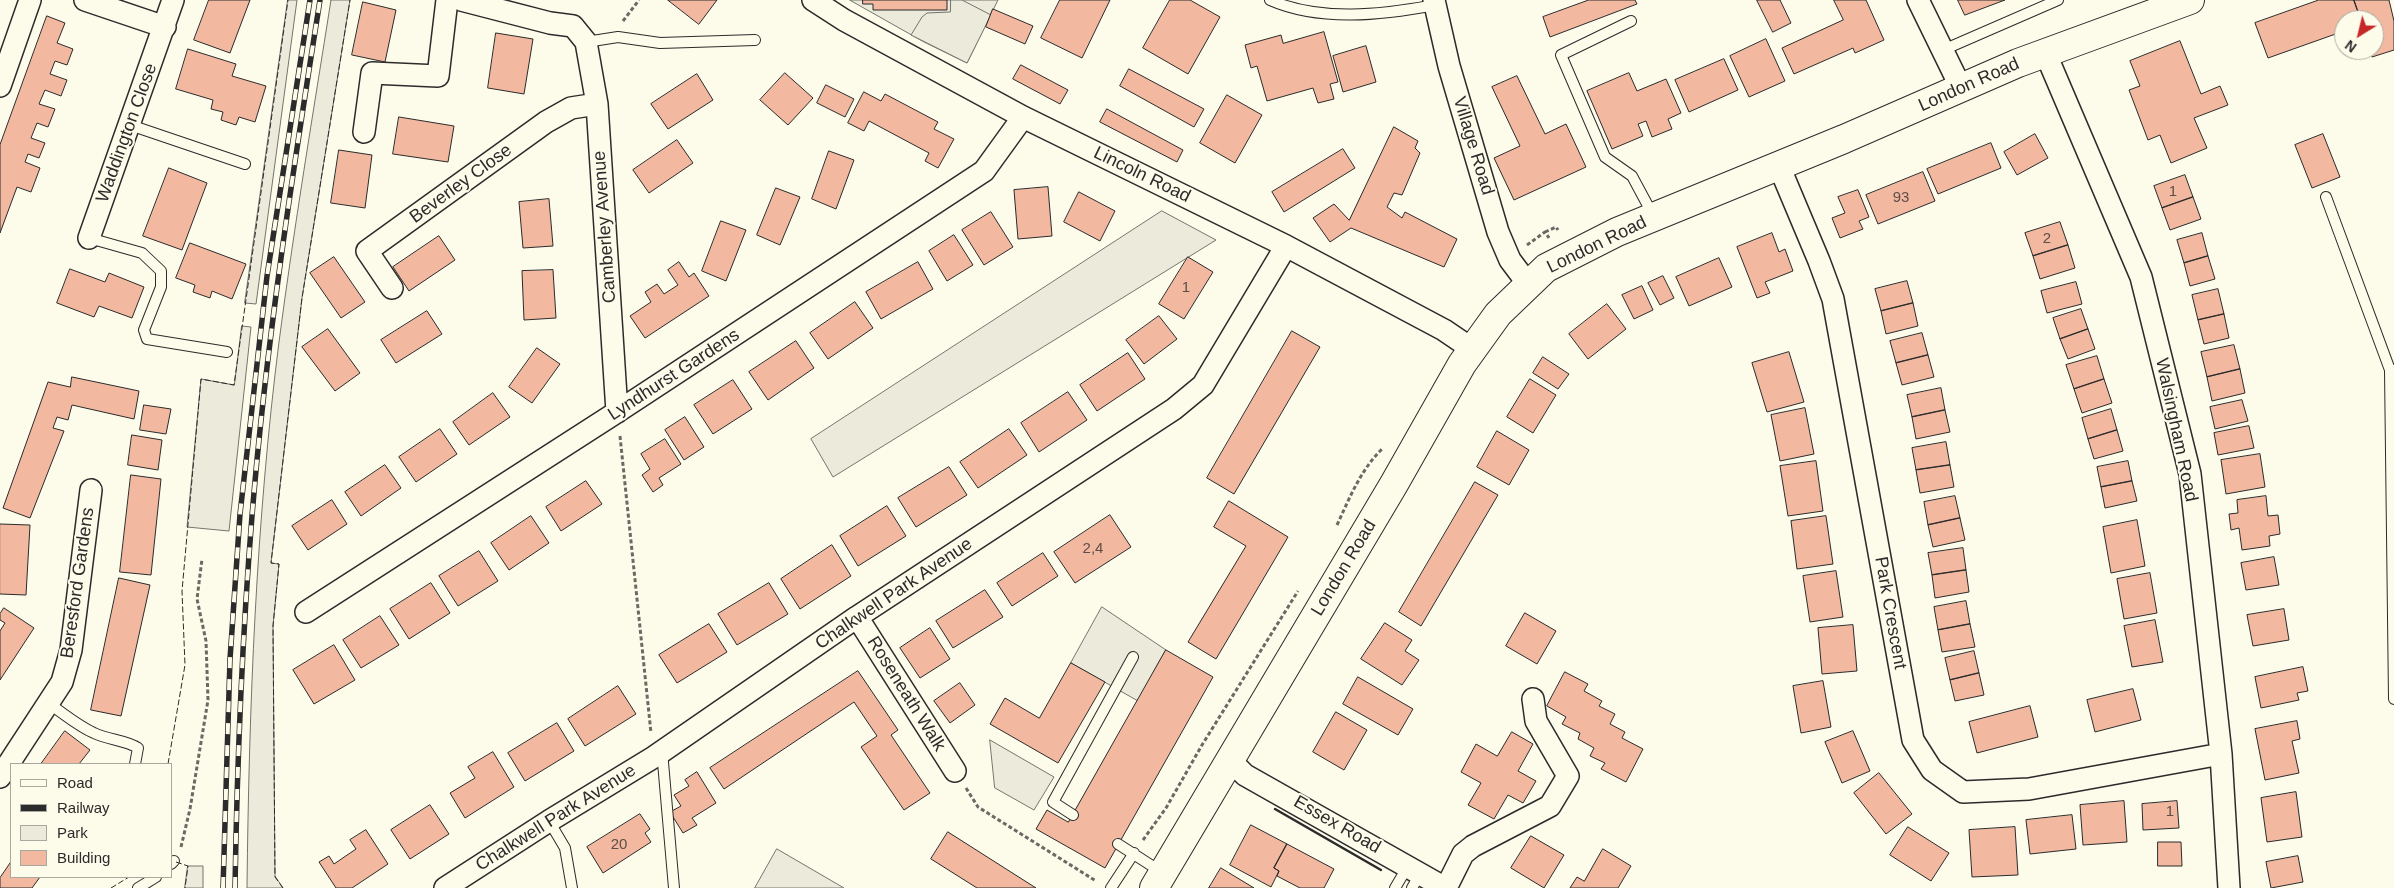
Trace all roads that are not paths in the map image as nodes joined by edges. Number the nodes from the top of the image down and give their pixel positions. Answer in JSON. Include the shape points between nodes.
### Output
{"nodes":[{"id":1,"x":30,"y":0,"type":"edge"},
{"id":2,"x":85,"y":0,"type":"edge"},
{"id":3,"x":174,"y":0,"type":"edge"},
{"id":4,"x":447,"y":0,"type":"edge"},
{"id":5,"x":461,"y":0,"type":"edge"},
{"id":6,"x":813,"y":0,"type":"edge"},
{"id":7,"x":1270,"y":0,"type":"edge"},
{"id":8,"x":1918,"y":0,"type":"edge"},
{"id":9,"x":2058,"y":0,"type":"edge"},
{"id":10,"x":2183,"y":1,"type":"edge"},
{"id":11,"x":1435,"y":2,"type":"edge"},
{"id":12,"x":1631,"y":21,"type":"dead end"},
{"id":13,"x":165,"y":27,"type":"junction"},
{"id":14,"x":755,"y":40,"type":"dead end"},
{"id":15,"x":586,"y":42,"type":"junction"},
{"id":16,"x":1943,"y":50,"type":"junction"},
{"id":17,"x":2045,"y":52,"type":"junction"},
{"id":18,"x":0,"y":86,"type":"edge"},
{"id":19,"x":1961,"y":88,"type":"junction"},
{"id":20,"x":596,"y":104,"type":"junction"},
{"id":21,"x":1023,"y":117,"type":"junction"},
{"id":22,"x":130,"y":125,"type":"junction"},
{"id":23,"x":364,"y":132,"type":"dead end"},
{"id":24,"x":245,"y":164,"type":"dead end"},
{"id":25,"x":1779,"y":166,"type":"junction"},
{"id":26,"x":2326,"y":198,"type":"dead end"},
{"id":27,"x":1654,"y":218,"type":"junction"},
{"id":28,"x":89,"y":238,"type":"joint"},
{"id":29,"x":1286,"y":246,"type":"junction"},
{"id":30,"x":1528,"y":284,"type":"junction"},
{"id":31,"x":392,"y":288,"type":"dead end"},
{"id":32,"x":1472,"y":349,"type":"junction"},
{"id":33,"x":227,"y":352,"type":"dead end"},
{"id":34,"x":2392,"y":370,"type":"edge"},
{"id":35,"x":617,"y":412,"type":"junction"},
{"id":36,"x":91,"y":490,"type":"dead end"},
{"id":37,"x":306,"y":612,"type":"dead end"},
{"id":38,"x":857,"y":618,"type":"junction"},
{"id":39,"x":1133,"y":656,"type":"dead end"},
{"id":40,"x":1533,"y":699,"type":"dead end"},
{"id":41,"x":2394,"y":699,"type":"edge"},
{"id":42,"x":48,"y":703,"type":"junction"},
{"id":43,"x":658,"y":754,"type":"junction"},
{"id":44,"x":2220,"y":754,"type":"junction"},
{"id":45,"x":1230,"y":761,"type":"junction"},
{"id":46,"x":135,"y":763,"type":"edge"},
{"id":47,"x":955,"y":771,"type":"road end"},
{"id":48,"x":0,"y":777,"type":"edge"},
{"id":49,"x":1073,"y":814,"type":"dead end"},
{"id":50,"x":549,"y":821,"type":"junction"},
{"id":51,"x":1118,"y":844,"type":"dead end"},
{"id":52,"x":1134,"y":853,"type":"junction"},
{"id":53,"x":1413,"y":876,"type":"edge"},
{"id":54,"x":154,"y":878,"type":"edge"},
{"id":55,"x":1159,"y":881,"type":"edge"},
{"id":56,"x":138,"y":888,"type":"edge"},
{"id":57,"x":446,"y":888,"type":"edge"},
{"id":58,"x":572,"y":888,"type":"edge"},
{"id":59,"x":674,"y":888,"type":"edge"},
{"id":60,"x":1111,"y":888,"type":"edge"},
{"id":61,"x":1395,"y":888,"type":"edge"},
{"id":62,"x":1446,"y":888,"type":"edge"},
{"id":63,"x":2229,"y":888,"type":"edge"}],
"edges":[{"from":1,"to":18,"type":"street"},
{"from":2,"to":13,"type":"street"},
{"from":3,"to":13,"type":"street","name":"Waddington Close"},
{"from":4,"to":23,"type":"street","via":[[438,76],[372,73]]},
{"from":5,"to":15,"type":"street","via":[[573,26]]},
{"from":6,"to":21,"type":"street","name":"Lincoln Road"},
{"from":7,"to":11,"type":"lane","via":[[1291,9],[1318,13],[1405,10]]},
{"from":8,"to":16,"type":"street"},
{"from":9,"to":16,"type":"lane"},
{"from":10,"to":17,"type":"main road","name":"London Road"},
{"from":11,"to":30,"type":"street","name":"Village Road","via":[[1449,66],[1498,232],[1510,260]]},
{"from":12,"to":27,"type":"lane","via":[[1561,56],[1605,157],[1632,176]]},
{"from":13,"to":22,"type":"street","name":"Waddington Close"},
{"from":14,"to":15,"type":"lane","via":[[660,43],[618,37]]},
{"from":15,"to":20,"type":"street","name":"Camberley Avenue"},
{"from":16,"to":19,"type":"street"},
{"from":17,"to":19,"type":"main road","name":"London Road"},
{"from":17,"to":44,"type":"street","name":"Walsingham Road","via":[[2143,286],[2190,474]]},
{"from":19,"to":25,"type":"main road","name":"London Road"},
{"from":20,"to":31,"type":"street","name":"Beverley Close","via":[[571,108],[546,122],[367,251]]},
{"from":20,"to":35,"type":"street","name":"Camberley Avenue"},
{"from":21,"to":29,"type":"street","name":"Lincoln Road"},
{"from":21,"to":35,"type":"street","name":"Lyndhurst Gardens","via":[[984,170]]},
{"from":22,"to":24,"type":"lane"},
{"from":22,"to":28,"type":"street","name":"Waddington Close"},
{"from":25,"to":27,"type":"main road","name":"London Road"},
{"from":25,"to":44,"type":"street","name":"Park Crescent","via":[[1833,299],[1913,740],[1932,770],[1962,792],[2029,789]]},
{"from":26,"to":34,"type":"lane"},
{"from":27,"to":30,"type":"main road","name":"London Road","via":[[1562,259]]},
{"from":28,"to":33,"type":"lane","via":[[142,253],[161,271],[161,287],[144,330],[147,339]]},
{"from":29,"to":32,"type":"street","name":"Lincoln Road","via":[[1444,330]]},
{"from":29,"to":38,"type":"street","name":"Chalkwell Park Avenue","via":[[1203,385],[1174,408]]},
{"from":30,"to":32,"type":"main road","name":"London Road","via":[[1498,314]]},
{"from":32,"to":45,"type":"main road","name":"London Road"},
{"from":34,"to":41,"type":"lane"},
{"from":35,"to":37,"type":"street","name":"Lyndhurst Gardens"},
{"from":36,"to":42,"type":"street","name":"Beresford Gardens","via":[[71,650],[62,682]]},
{"from":38,"to":43,"type":"street","name":"Chalkwell Park Avenue"},
{"from":38,"to":47,"type":"street","name":"Roseneath Walk"},
{"from":39,"to":49,"type":"lane","via":[[1053,802]]},
{"from":40,"to":62,"type":"street","via":[[1536,721],[1568,776],[1550,806],[1463,854]]},
{"from":42,"to":46,"type":"lane","via":[[92,732],[138,748]]},
{"from":42,"to":48,"type":"street","name":"Beresford Gardens"},
{"from":43,"to":50,"type":"street","name":"Chalkwell Park Avenue"},
{"from":43,"to":59,"type":"lane"},
{"from":44,"to":63,"type":"street","name":"Walsingham Road"},
{"from":45,"to":53,"type":"street","name":"Essex Road","via":[[1245,775]]},
{"from":45,"to":55,"type":"main road","name":"London Road"},
{"from":50,"to":57,"type":"street","name":"Chalkwell Park Avenue"},
{"from":50,"to":58,"type":"lane","via":[[565,848]]},
{"from":51,"to":52,"type":"lane"},
{"from":52,"to":55,"type":"lane"},
{"from":52,"to":60,"type":"lane"},
{"from":53,"to":61,"type":"lane"},
{"from":53,"to":62,"type":"street","name":"Essex Road"},
{"from":54,"to":56,"type":"lane"}]}
